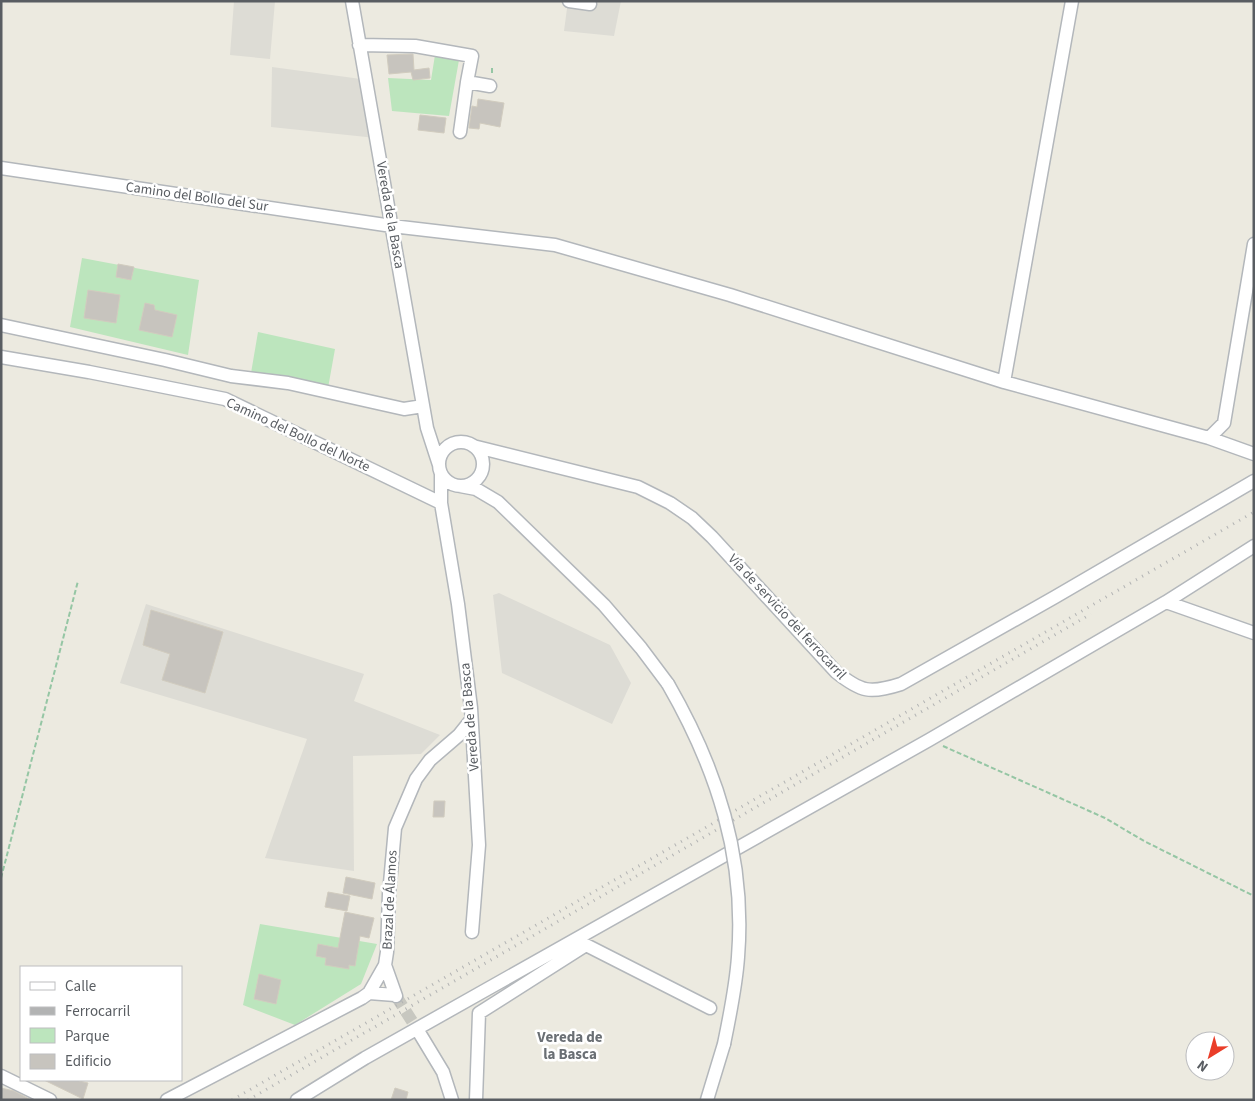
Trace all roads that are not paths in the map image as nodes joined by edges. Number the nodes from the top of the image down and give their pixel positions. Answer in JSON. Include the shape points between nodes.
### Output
{"nodes":[{"id":1,"x":352,"y":1,"type":"edge"},
{"id":2,"x":569,"y":1,"type":"edge"},
{"id":3,"x":1072,"y":1,"type":"edge"},
{"id":4,"x":590,"y":4,"type":"dead end"},
{"id":5,"x":359,"y":45,"type":"junction"},
{"id":6,"x":467,"y":82,"type":"junction"},
{"id":7,"x":490,"y":86,"type":"dead end"},
{"id":8,"x":460,"y":132,"type":"dead end"},
{"id":9,"x":1,"y":168,"type":"edge"},
{"id":10,"x":392,"y":226,"type":"junction"},
{"id":11,"x":1254,"y":244,"type":"edge"},
{"id":12,"x":1,"y":325,"type":"edge"},
{"id":13,"x":1,"y":357,"type":"edge"},
{"id":14,"x":1004,"y":382,"type":"junction"},
{"id":15,"x":423,"y":406,"type":"junction"},
{"id":16,"x":427,"y":428,"type":"junction"},
{"id":17,"x":1209,"y":438,"type":"junction"},
{"id":18,"x":455,"y":443,"type":"junction"},
{"id":19,"x":473,"y":446,"type":"junction"},
{"id":20,"x":500,"y":454,"type":"junction"},
{"id":21,"x":1254,"y":454,"type":"edge"},
{"id":22,"x":483,"y":468,"type":"junction"},
{"id":23,"x":440,"y":469,"type":"junction"},
{"id":24,"x":1254,"y":481,"type":"edge"},
{"id":25,"x":457,"y":486,"type":"junction"},
{"id":26,"x":498,"y":502,"type":"junction"},
{"id":27,"x":441,"y":503,"type":"junction"},
{"id":28,"x":1254,"y":546,"type":"edge"},
{"id":29,"x":1166,"y":602,"type":"junction"},
{"id":30,"x":1254,"y":633,"type":"edge"},
{"id":31,"x":471,"y":720,"type":"junction"},
{"id":32,"x":472,"y":932,"type":"dead end"},
{"id":33,"x":384,"y":965,"type":"junction"},
{"id":34,"x":369,"y":993,"type":"junction"},
{"id":35,"x":710,"y":1008,"type":"dead end"},
{"id":36,"x":417,"y":1029,"type":"junction"},
{"id":37,"x":1,"y":1076,"type":"edge"},
{"id":38,"x":50,"y":1100,"type":"edge"},
{"id":39,"x":167,"y":1100,"type":"edge"},
{"id":40,"x":297,"y":1100,"type":"edge"},
{"id":41,"x":452,"y":1100,"type":"edge"},
{"id":42,"x":476,"y":1100,"type":"edge"},
{"id":43,"x":707,"y":1100,"type":"edge"}],
"edges":[{"from":1,"to":5,"type":"street","name":"Vereda de la Basca"},
{"from":2,"to":4,"type":"street"},
{"from":3,"to":14,"type":"street"},
{"from":5,"to":6,"type":"street","via":[[415,46],[472,56]]},
{"from":5,"to":10,"type":"street","name":"Vereda de la Basca"},
{"from":6,"to":7,"type":"street"},
{"from":6,"to":8,"type":"street"},
{"from":9,"to":10,"type":"street","name":"Camino del Bollo del Sur"},
{"from":10,"to":14,"type":"street","name":"Camino del Bollo del Sur","via":[[555,245],[730,295]]},
{"from":10,"to":15,"type":"street","name":"Vereda de la Basca"},
{"from":11,"to":17,"type":"street","via":[[1224,423]]},
{"from":12,"to":15,"type":"street","via":[[232,376],[288,383],[404,409]]},
{"from":13,"to":27,"type":"street","name":"Camino del Bollo del Norte","via":[[225,399]]},
{"from":14,"to":17,"type":"street","name":"Camino del Bollo del Sur"},
{"from":15,"to":16,"type":"street","name":"Vereda de la Basca"},
{"from":16,"to":18,"type":"street","via":[[439,439]]},
{"from":16,"to":23,"type":"street","name":"Vereda de la Basca"},
{"from":17,"to":21,"type":"street","name":"Camino del Bollo del Sur"},
{"from":18,"to":19,"type":"street"},
{"from":18,"to":23,"type":"street","via":[[444,451]]},
{"from":19,"to":20,"type":"street","name":"Vía de servicio del ferrocarril"},
{"from":19,"to":22,"type":"street","via":[[480,453]]},
{"from":20,"to":22,"type":"street","via":[[490,458]]},
{"from":20,"to":24,"type":"street","name":"Vía de servicio del ferrocarril","via":[[638,487],[670,503],[712,537],[836,672],[864,690],[881,690],[901,684]]},
{"from":22,"to":25,"type":"street","via":[[472,484]]},
{"from":22,"to":26,"type":"street"},
{"from":23,"to":25,"type":"street","via":[[448,482]]},
{"from":23,"to":27,"type":"street","name":"Vereda de la Basca"},
{"from":25,"to":26,"type":"street","via":[[476,488]]},
{"from":25,"to":27,"type":"street","via":[[445,494]]},
{"from":26,"to":43,"type":"street","bridge":true,"via":[[604,605],[641,648],[684,711],[708,766],[726,818],[732,848],[738,902],[738,956],[724,1044]]},
{"from":27,"to":31,"type":"street","name":"Vereda de la Basca","via":[[458,604]]},
{"from":28,"to":29,"type":"street"},
{"from":29,"to":30,"type":"street"},
{"from":29,"to":36,"type":"street","via":[[929,740]]},
{"from":31,"to":32,"type":"street","name":"Vereda de la Basca","via":[[479,845]]},
{"from":31,"to":33,"type":"street","name":"Brazal de Álamos","via":[[459,736],[430,760],[416,779],[395,828]]},
{"from":33,"to":34,"type":"street","name":"Brazal de Álamos"},
{"from":33,"to":34,"type":"street","via":[[395,996]]},
{"from":34,"to":39,"type":"street"},
{"from":35,"to":42,"type":"street","via":[[586,945],[479,1013]]},
{"from":36,"to":40,"type":"street"},
{"from":36,"to":41,"type":"street","via":[[443,1072]]},
{"from":37,"to":38,"type":"street"}]}
